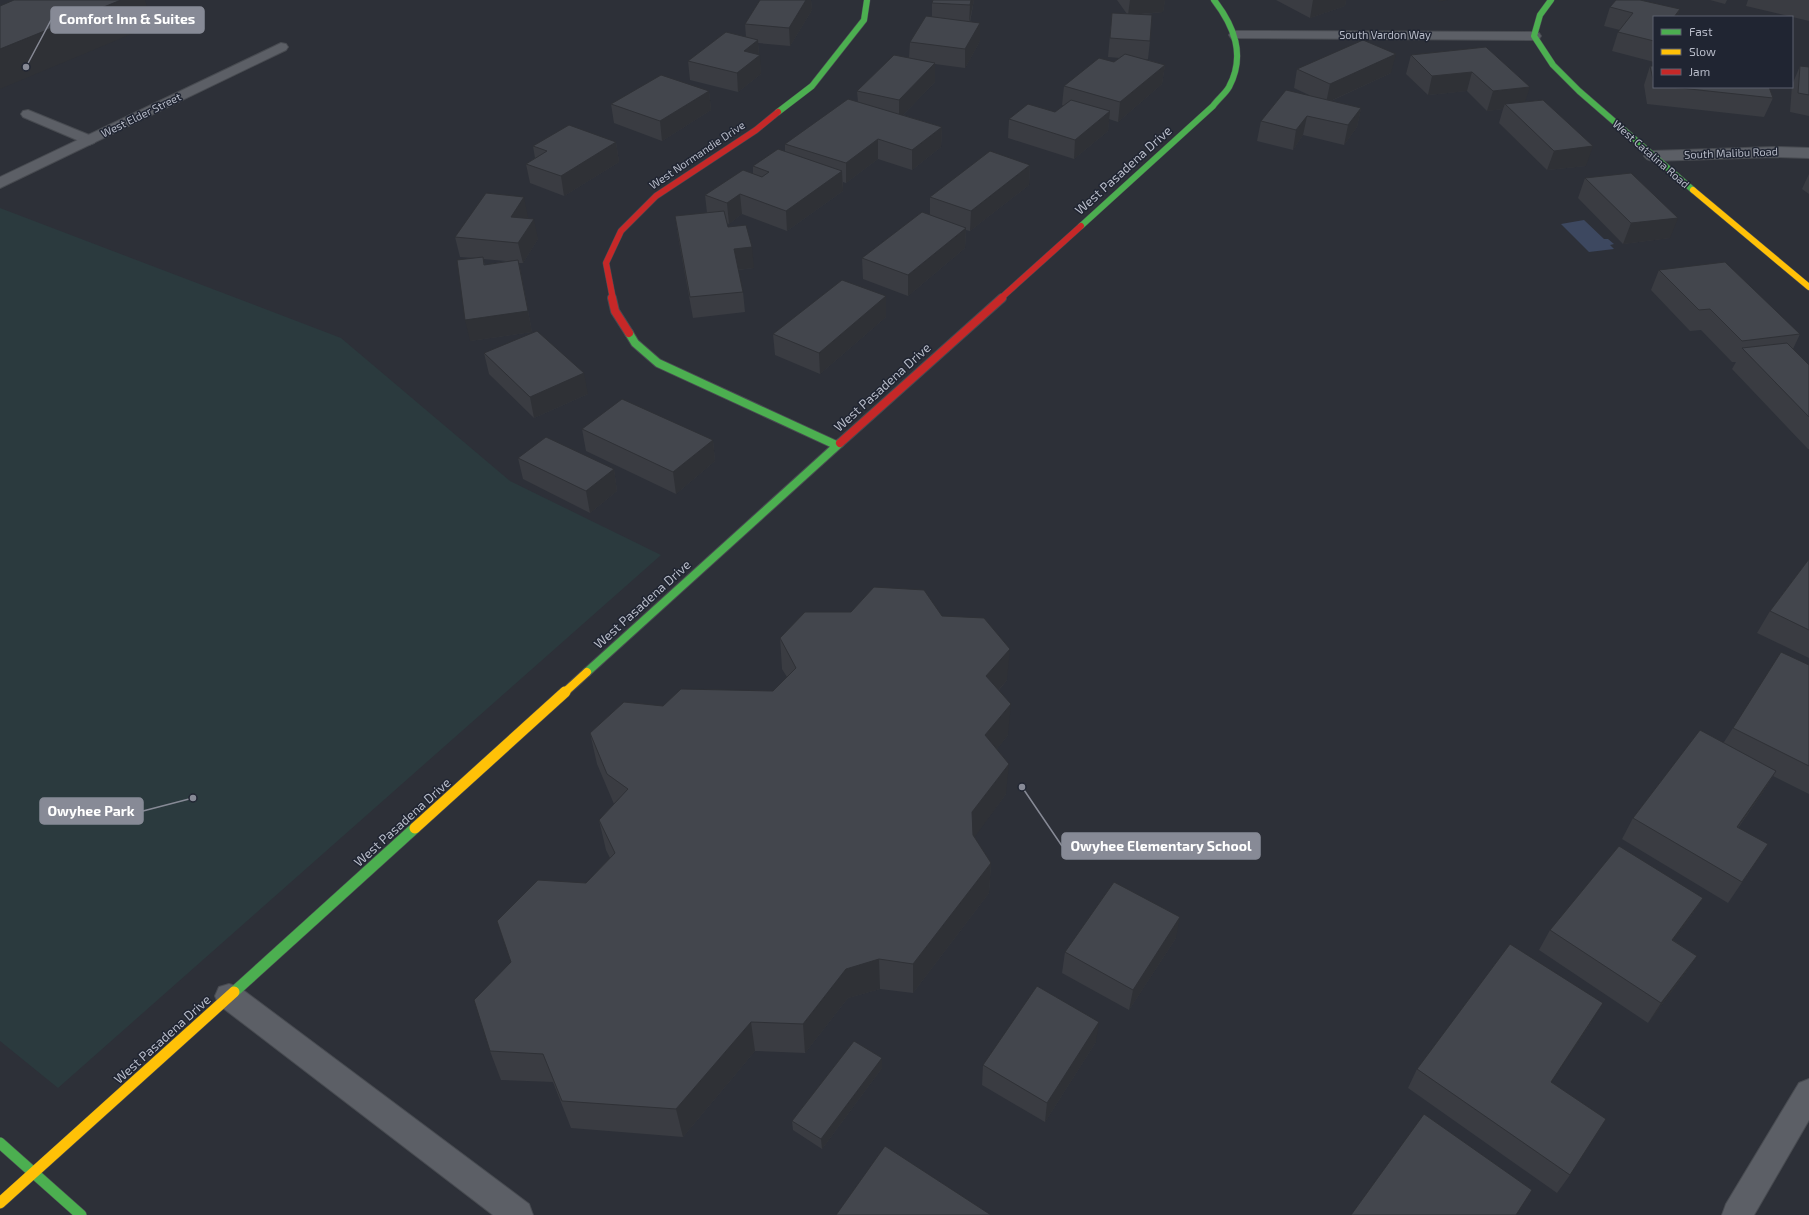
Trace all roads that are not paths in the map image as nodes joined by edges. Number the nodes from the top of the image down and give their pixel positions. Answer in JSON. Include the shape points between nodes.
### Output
{"nodes":[{"id":1,"x":867,"y":0,"type":"edge"},
{"id":2,"x":1214,"y":0,"type":"edge"},
{"id":3,"x":1550,"y":0,"type":"edge"},
{"id":4,"x":1236,"y":35,"type":"junction"},
{"id":5,"x":1534,"y":36,"type":"junction"},
{"id":6,"x":281,"y":47,"type":"dead end"},
{"id":7,"x":28,"y":114,"type":"dead end"},
{"id":8,"x":89,"y":140,"type":"junction"},
{"id":9,"x":1809,"y":153,"type":"edge"},
{"id":10,"x":1652,"y":156,"type":"junction"},
{"id":11,"x":0,"y":182,"type":"edge"},
{"id":12,"x":1809,"y":287,"type":"edge"},
{"id":13,"x":836,"y":445,"type":"junction"},
{"id":14,"x":229,"y":996,"type":"junction"},
{"id":15,"x":1809,"y":1092,"type":"edge"},
{"id":16,"x":0,"y":1144,"type":"edge"},
{"id":17,"x":33,"y":1173,"type":"junction"},
{"id":18,"x":0,"y":1203,"type":"edge"},
{"id":19,"x":80,"y":1215,"type":"edge"},
{"id":20,"x":518,"y":1215,"type":"edge"},
{"id":21,"x":1737,"y":1215,"type":"edge"}],
"edges":[{"from":1,"to":13,"type":"street","name":"West Normandie Drive","via":[[864,20],[812,86],[756,130],[656,196],[621,231],[606,263],[615,311],[635,343],[658,362]]},
{"from":2,"to":4,"type":"street","name":"West Pasadena Drive","via":[[1226,15]]},
{"from":3,"to":5,"type":"street","via":[[1540,15]]},
{"from":4,"to":5,"type":"street","name":"South Vardon Way"},
{"from":4,"to":13,"type":"street","name":"West Pasadena Drive","via":[[1237,60],[1230,85],[1213,106]]},
{"from":5,"to":10,"type":"street","name":"West Catalina Road","via":[[1553,65]]},
{"from":6,"to":8,"type":"street","name":"West Elder Street"},
{"from":7,"to":8,"type":"street"},
{"from":8,"to":11,"type":"street","name":"West Elder Street"},
{"from":9,"to":10,"type":"street","name":"South Malibu Road"},
{"from":10,"to":12,"type":"street","name":"West Catalina Road"},
{"from":13,"to":14,"type":"street","name":"West Pasadena Drive"},
{"from":14,"to":17,"type":"street","name":"West Pasadena Drive"},
{"from":14,"to":20,"type":"street"},
{"from":15,"to":21,"type":"street"},
{"from":16,"to":17,"type":"street"},
{"from":17,"to":18,"type":"street","name":"West Pasadena Drive"},
{"from":17,"to":19,"type":"street"}]}
